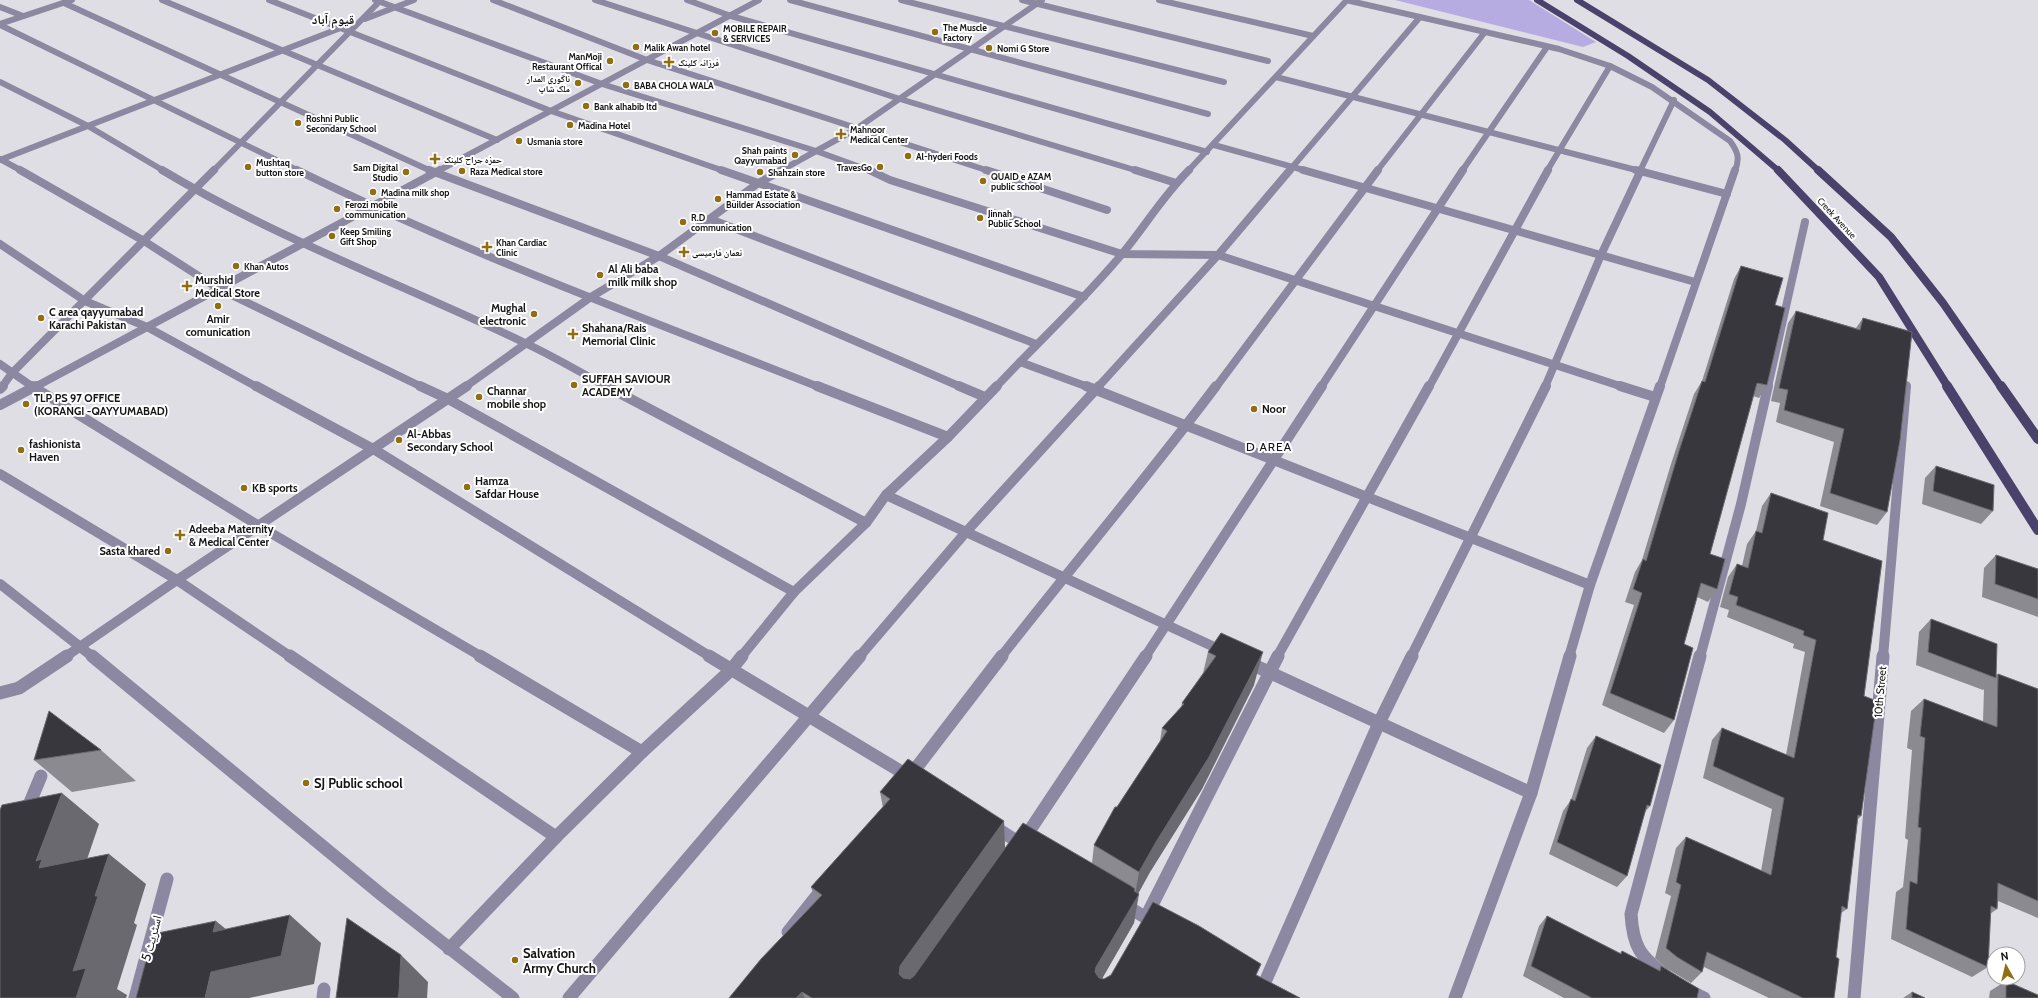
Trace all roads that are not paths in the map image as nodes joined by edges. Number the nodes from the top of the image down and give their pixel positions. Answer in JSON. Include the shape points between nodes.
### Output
{"nodes":[{"id":1,"x":72,"y":0,"type":"edge"},
{"id":2,"x":162,"y":0,"type":"edge"},
{"id":3,"x":269,"y":0,"type":"edge"},
{"id":4,"x":414,"y":0,"type":"edge"},
{"id":5,"x":493,"y":0,"type":"edge"},
{"id":6,"x":595,"y":0,"type":"edge"},
{"id":7,"x":687,"y":0,"type":"edge"},
{"id":8,"x":759,"y":0,"type":"edge"},
{"id":9,"x":790,"y":0,"type":"edge"},
{"id":10,"x":901,"y":0,"type":"edge"},
{"id":11,"x":1022,"y":0,"type":"edge"},
{"id":12,"x":1159,"y":0,"type":"edge"},
{"id":13,"x":1347,"y":0,"type":"edge"},
{"id":14,"x":1537,"y":0,"type":"edge"},
{"id":15,"x":1577,"y":0,"type":"edge"},
{"id":16,"x":379,"y":1,"type":"edge"},
{"id":17,"x":1039,"y":2,"type":"edge"},
{"id":18,"x":64,"y":3,"type":"junction"},
{"id":19,"x":0,"y":7,"type":"edge"},
{"id":20,"x":395,"y":7,"type":"junction"},
{"id":21,"x":23,"y":16,"type":"junction"},
{"id":22,"x":731,"y":16,"type":"junction"},
{"id":23,"x":1420,"y":17,"type":"junction"},
{"id":24,"x":361,"y":20,"type":"junction"},
{"id":25,"x":0,"y":25,"type":"edge"},
{"id":26,"x":1003,"y":27,"type":"junction"},
{"id":27,"x":341,"y":28,"type":"junction"},
{"id":28,"x":350,"y":32,"type":"junction"},
{"id":29,"x":1485,"y":32,"type":"junction"},
{"id":30,"x":698,"y":33,"type":"junction"},
{"id":31,"x":1314,"y":36,"type":"junction"},
{"id":32,"x":1548,"y":47,"type":"junction"},
{"id":33,"x":283,"y":50,"type":"junction"},
{"id":34,"x":971,"y":50,"type":"junction"},
{"id":35,"x":647,"y":60,"type":"junction"},
{"id":36,"x":1268,"y":60,"type":"dead end"},
{"id":37,"x":318,"y":65,"type":"junction"},
{"id":38,"x":1610,"y":66,"type":"junction"},
{"id":39,"x":219,"y":76,"type":"junction"},
{"id":40,"x":934,"y":76,"type":"junction"},
{"id":41,"x":1276,"y":77,"type":"junction"},
{"id":42,"x":0,"y":82,"type":"edge"},
{"id":43,"x":1224,"y":82,"type":"dead end"},
{"id":44,"x":602,"y":84,"type":"junction"},
{"id":45,"x":1352,"y":96,"type":"junction"},
{"id":46,"x":900,"y":99,"type":"junction"},
{"id":47,"x":154,"y":100,"type":"junction"},
{"id":48,"x":1674,"y":100,"type":"junction"},
{"id":49,"x":280,"y":103,"type":"junction"},
{"id":50,"x":551,"y":111,"type":"junction"},
{"id":51,"x":1208,"y":114,"type":"dead end"},
{"id":52,"x":1423,"y":114,"type":"junction"},
{"id":53,"x":88,"y":126,"type":"junction"},
{"id":54,"x":856,"y":129,"type":"junction"},
{"id":55,"x":1488,"y":131,"type":"junction"},
{"id":56,"x":497,"y":140,"type":"junction"},
{"id":57,"x":241,"y":143,"type":"junction"},
{"id":58,"x":1210,"y":149,"type":"junction"},
{"id":59,"x":1559,"y":150,"type":"junction"},
{"id":60,"x":816,"y":151,"type":"junction"},
{"id":61,"x":1,"y":160,"type":"edge"},
{"id":62,"x":1291,"y":167,"type":"junction"},
{"id":63,"x":1640,"y":171,"type":"junction"},
{"id":64,"x":435,"y":173,"type":"junction"},
{"id":65,"x":1176,"y":183,"type":"junction"},
{"id":66,"x":757,"y":184,"type":"junction"},
{"id":67,"x":1364,"y":188,"type":"junction"},
{"id":68,"x":195,"y":190,"type":"junction"},
{"id":69,"x":1727,"y":194,"type":"junction"},
{"id":70,"x":372,"y":207,"type":"junction"},
{"id":71,"x":1437,"y":208,"type":"junction"},
{"id":72,"x":1107,"y":210,"type":"dead end"},
{"id":73,"x":710,"y":219,"type":"junction"},
{"id":74,"x":1805,"y":222,"type":"dead end"},
{"id":75,"x":1514,"y":231,"type":"junction"},
{"id":76,"x":144,"y":241,"type":"junction"},
{"id":77,"x":304,"y":243,"type":"junction"},
{"id":78,"x":0,"y":244,"type":"edge"},
{"id":79,"x":1122,"y":254,"type":"junction"},
{"id":80,"x":1601,"y":255,"type":"junction"},
{"id":81,"x":659,"y":256,"type":"junction"},
{"id":82,"x":1218,"y":256,"type":"junction"},
{"id":83,"x":1294,"y":280,"type":"junction"},
{"id":84,"x":1695,"y":282,"type":"junction"},
{"id":85,"x":219,"y":289,"type":"junction"},
{"id":86,"x":591,"y":297,"type":"junction"},
{"id":87,"x":1084,"y":297,"type":"junction"},
{"id":88,"x":85,"y":301,"type":"junction"},
{"id":89,"x":1374,"y":306,"type":"junction"},
{"id":90,"x":147,"y":327,"type":"junction"},
{"id":91,"x":1457,"y":333,"type":"junction"},
{"id":92,"x":525,"y":343,"type":"junction"},
{"id":93,"x":1036,"y":344,"type":"junction"},
{"id":94,"x":1020,"y":362,"type":"junction"},
{"id":95,"x":0,"y":364,"type":"edge"},
{"id":96,"x":1556,"y":365,"type":"junction"},
{"id":97,"x":12,"y":373,"type":"junction"},
{"id":98,"x":1906,"y":386,"type":"edge"},
{"id":99,"x":34,"y":387,"type":"junction"},
{"id":100,"x":0,"y":389,"type":"edge"},
{"id":101,"x":1098,"y":390,"type":"junction"},
{"id":102,"x":1655,"y":397,"type":"junction"},
{"id":103,"x":985,"y":398,"type":"junction"},
{"id":104,"x":448,"y":399,"type":"junction"},
{"id":105,"x":0,"y":405,"type":"edge"},
{"id":106,"x":1187,"y":425,"type":"junction"},
{"id":107,"x":948,"y":437,"type":"junction"},
{"id":108,"x":2038,"y":439,"type":"edge"},
{"id":109,"x":375,"y":450,"type":"junction"},
{"id":110,"x":1273,"y":460,"type":"junction"},
{"id":111,"x":0,"y":474,"type":"edge"},
{"id":112,"x":886,"y":495,"type":"junction"},
{"id":113,"x":1368,"y":497,"type":"junction"},
{"id":114,"x":866,"y":523,"type":"junction"},
{"id":115,"x":259,"y":526,"type":"junction"},
{"id":116,"x":2038,"y":530,"type":"edge"},
{"id":117,"x":966,"y":532,"type":"junction"},
{"id":118,"x":1470,"y":537,"type":"junction"},
{"id":119,"x":1063,"y":577,"type":"junction"},
{"id":120,"x":177,"y":580,"type":"junction"},
{"id":121,"x":0,"y":584,"type":"edge"},
{"id":122,"x":1590,"y":584,"type":"junction"},
{"id":123,"x":794,"y":592,"type":"junction"},
{"id":124,"x":1167,"y":625,"type":"junction"},
{"id":125,"x":81,"y":647,"type":"junction"},
{"id":126,"x":731,"y":670,"type":"junction"},
{"id":127,"x":1269,"y":672,"type":"junction"},
{"id":128,"x":0,"y":693,"type":"edge"},
{"id":129,"x":810,"y":718,"type":"junction"},
{"id":130,"x":1379,"y":723,"type":"junction"},
{"id":131,"x":642,"y":752,"type":"junction"},
{"id":132,"x":40,"y":776,"type":"edge"},
{"id":133,"x":907,"y":780,"type":"junction"},
{"id":134,"x":923,"y":785,"type":"edge"},
{"id":135,"x":1531,"y":793,"type":"junction"},
{"id":136,"x":982,"y":820,"type":"edge"},
{"id":137,"x":20,"y":827,"type":"edge"},
{"id":138,"x":556,"y":837,"type":"junction"},
{"id":139,"x":1019,"y":846,"type":"junction"},
{"id":140,"x":1034,"y":851,"type":"edge"},
{"id":141,"x":167,"y":879,"type":"dead end"},
{"id":142,"x":828,"y":881,"type":"edge"},
{"id":143,"x":1113,"y":898,"type":"edge"},
{"id":144,"x":1144,"y":921,"type":"junction"},
{"id":145,"x":1165,"y":929,"type":"edge"},
{"id":146,"x":780,"y":943,"type":"edge"},
{"id":147,"x":449,"y":950,"type":"junction"},
{"id":148,"x":1250,"y":980,"type":"edge"},
{"id":149,"x":1261,"y":993,"type":"edge"},
{"id":150,"x":1275,"y":994,"type":"edge"},
{"id":151,"x":135,"y":998,"type":"edge"},
{"id":152,"x":513,"y":998,"type":"edge"},
{"id":153,"x":569,"y":998,"type":"edge"},
{"id":154,"x":1455,"y":998,"type":"edge"},
{"id":155,"x":1704,"y":998,"type":"edge"},
{"id":156,"x":1854,"y":998,"type":"edge"}],
"edges":[{"from":1,"to":18,"type":"street"},
{"from":2,"to":33,"type":"street"},
{"from":3,"to":27,"type":"street"},
{"from":4,"to":20,"type":"street"},
{"from":5,"to":35,"type":"street"},
{"from":6,"to":30,"type":"street"},
{"from":7,"to":22,"type":"street"},
{"from":8,"to":22,"type":"street"},
{"from":9,"to":34,"type":"street"},
{"from":10,"to":26,"type":"street"},
{"from":11,"to":17,"type":"street"},
{"from":12,"to":31,"type":"street"},
{"from":13,"to":23,"type":"street"},
{"from":13,"to":31,"type":"street"},
{"from":14,"to":116,"type":"main road","name":"Creek Avenue","via":[[1628,56],[1710,112],[1776,168],[1878,277]]},
{"from":15,"to":108,"type":"main road","name":"Creek Avenue","via":[[1708,80],[1785,140],[1891,237],[1943,303]]},
{"from":16,"to":20,"type":"street"},
{"from":16,"to":24,"type":"street"},
{"from":17,"to":26,"type":"street"},
{"from":17,"to":36,"type":"street"},
{"from":18,"to":21,"type":"street"},
{"from":18,"to":39,"type":"street"},
{"from":19,"to":21,"type":"street"},
{"from":20,"to":24,"type":"street"},
{"from":20,"to":44,"type":"street"},
{"from":21,"to":25,"type":"street"},
{"from":22,"to":30,"type":"street"},
{"from":22,"to":40,"type":"street"},
{"from":23,"to":29,"type":"street"},
{"from":23,"to":45,"type":"street"},
{"from":24,"to":27,"type":"street"},
{"from":24,"to":28,"type":"street"},
{"from":25,"to":47,"type":"street"},
{"from":26,"to":34,"type":"street"},
{"from":26,"to":43,"type":"street"},
{"from":27,"to":28,"type":"street"},
{"from":27,"to":33,"type":"street"},
{"from":28,"to":37,"type":"street"},
{"from":28,"to":50,"type":"street"},
{"from":29,"to":32,"type":"street"},
{"from":29,"to":52,"type":"street"},
{"from":30,"to":35,"type":"street"},
{"from":30,"to":46,"type":"street"},
{"from":31,"to":41,"type":"street"},
{"from":32,"to":38,"type":"street","via":[[1591,58]]},
{"from":32,"to":55,"type":"street"},
{"from":33,"to":37,"type":"street"},
{"from":33,"to":39,"type":"street"},
{"from":34,"to":40,"type":"street"},
{"from":34,"to":51,"type":"street"},
{"from":35,"to":44,"type":"street"},
{"from":35,"to":54,"type":"street"},
{"from":37,"to":49,"type":"street"},
{"from":37,"to":56,"type":"street"},
{"from":38,"to":48,"type":"street"},
{"from":38,"to":59,"type":"street"},
{"from":39,"to":47,"type":"street"},
{"from":39,"to":49,"type":"street"},
{"from":40,"to":46,"type":"street"},
{"from":40,"to":58,"type":"street"},
{"from":41,"to":45,"type":"street"},
{"from":41,"to":58,"type":"street"},
{"from":42,"to":53,"type":"street"},
{"from":44,"to":50,"type":"street"},
{"from":44,"to":60,"type":"street"},
{"from":45,"to":52,"type":"street"},
{"from":45,"to":62,"type":"street"},
{"from":46,"to":54,"type":"street"},
{"from":46,"to":65,"type":"street"},
{"from":47,"to":53,"type":"street"},
{"from":47,"to":57,"type":"street"},
{"from":48,"to":63,"type":"street"},
{"from":48,"to":69,"type":"street","via":[[1720,134],[1736,150],[1739,160]]},
{"from":49,"to":57,"type":"street"},
{"from":49,"to":64,"type":"street"},
{"from":50,"to":56,"type":"street"},
{"from":50,"to":66,"type":"street"},
{"from":52,"to":55,"type":"street"},
{"from":52,"to":67,"type":"street"},
{"from":53,"to":61,"type":"street"},
{"from":53,"to":68,"type":"street"},
{"from":54,"to":60,"type":"street"},
{"from":54,"to":72,"type":"street"},
{"from":55,"to":59,"type":"street"},
{"from":55,"to":71,"type":"street"},
{"from":56,"to":64,"type":"street"},
{"from":57,"to":68,"type":"street"},
{"from":57,"to":70,"type":"street"},
{"from":58,"to":62,"type":"street"},
{"from":58,"to":65,"type":"street"},
{"from":59,"to":63,"type":"street"},
{"from":59,"to":75,"type":"street"},
{"from":60,"to":66,"type":"street"},
{"from":60,"to":79,"type":"street","via":[[890,180]]},
{"from":61,"to":76,"type":"street"},
{"from":62,"to":67,"type":"street"},
{"from":62,"to":82,"type":"street"},
{"from":63,"to":69,"type":"street"},
{"from":63,"to":80,"type":"street"},
{"from":64,"to":70,"type":"street"},
{"from":64,"to":81,"type":"street"},
{"from":65,"to":79,"type":"street"},
{"from":66,"to":73,"type":"street"},
{"from":66,"to":87,"type":"street"},
{"from":67,"to":71,"type":"street"},
{"from":67,"to":83,"type":"street"},
{"from":68,"to":76,"type":"street"},
{"from":68,"to":77,"type":"street"},
{"from":69,"to":84,"type":"street"},
{"from":70,"to":77,"type":"street"},
{"from":70,"to":86,"type":"street"},
{"from":71,"to":75,"type":"street"},
{"from":71,"to":89,"type":"street"},
{"from":73,"to":81,"type":"street"},
{"from":73,"to":93,"type":"street"},
{"from":74,"to":155,"type":"street","via":[[1741,504],[1631,914],[1632,938],[1643,959],[1675,984]]},
{"from":75,"to":80,"type":"street"},
{"from":75,"to":91,"type":"street"},
{"from":76,"to":85,"type":"street"},
{"from":76,"to":88,"type":"street"},
{"from":77,"to":85,"type":"street"},
{"from":77,"to":92,"type":"street"},
{"from":78,"to":88,"type":"street"},
{"from":79,"to":82,"type":"street"},
{"from":79,"to":87,"type":"street"},
{"from":80,"to":84,"type":"street"},
{"from":80,"to":96,"type":"street"},
{"from":81,"to":86,"type":"street"},
{"from":81,"to":103,"type":"street"},
{"from":82,"to":83,"type":"street"},
{"from":82,"to":101,"type":"street"},
{"from":83,"to":89,"type":"street"},
{"from":83,"to":106,"type":"street"},
{"from":84,"to":102,"type":"street"},
{"from":85,"to":90,"type":"street"},
{"from":85,"to":104,"type":"street"},
{"from":86,"to":92,"type":"street"},
{"from":86,"to":107,"type":"street"},
{"from":87,"to":93,"type":"street"},
{"from":88,"to":90,"type":"street"},
{"from":88,"to":97,"type":"street"},
{"from":89,"to":91,"type":"street"},
{"from":89,"to":110,"type":"street"},
{"from":90,"to":99,"type":"street"},
{"from":90,"to":109,"type":"street"},
{"from":91,"to":96,"type":"street"},
{"from":91,"to":113,"type":"street"},
{"from":92,"to":104,"type":"street"},
{"from":92,"to":114,"type":"street"},
{"from":93,"to":94,"type":"street"},
{"from":94,"to":101,"type":"street"},
{"from":94,"to":103,"type":"street"},
{"from":95,"to":97,"type":"street"},
{"from":96,"to":102,"type":"street"},
{"from":96,"to":118,"type":"street"},
{"from":97,"to":99,"type":"street"},
{"from":97,"to":100,"type":"street"},
{"from":98,"to":156,"type":"street","name":"10th Street"},
{"from":99,"to":105,"type":"street"},
{"from":99,"to":115,"type":"street"},
{"from":101,"to":106,"type":"street"},
{"from":101,"to":117,"type":"street"},
{"from":102,"to":122,"type":"street"},
{"from":103,"to":107,"type":"street"},
{"from":104,"to":109,"type":"street"},
{"from":104,"to":123,"type":"street"},
{"from":106,"to":110,"type":"street"},
{"from":106,"to":119,"type":"street"},
{"from":107,"to":112,"type":"street"},
{"from":109,"to":115,"type":"street"},
{"from":109,"to":126,"type":"street"},
{"from":110,"to":113,"type":"street"},
{"from":110,"to":124,"type":"street"},
{"from":111,"to":120,"type":"street"},
{"from":112,"to":114,"type":"street"},
{"from":112,"to":117,"type":"street"},
{"from":113,"to":118,"type":"street"},
{"from":113,"to":127,"type":"street"},
{"from":114,"to":123,"type":"street"},
{"from":115,"to":120,"type":"street"},
{"from":115,"to":131,"type":"street"},
{"from":117,"to":119,"type":"street"},
{"from":117,"to":129,"type":"street"},
{"from":118,"to":122,"type":"street"},
{"from":118,"to":130,"type":"street"},
{"from":119,"to":124,"type":"street"},
{"from":119,"to":133,"type":"street"},
{"from":120,"to":125,"type":"street"},
{"from":120,"to":138,"type":"street"},
{"from":121,"to":125,"type":"street"},
{"from":122,"to":135,"type":"street"},
{"from":123,"to":126,"type":"street"},
{"from":124,"to":127,"type":"street"},
{"from":124,"to":139,"type":"street"},
{"from":125,"to":128,"type":"street","via":[[18,688]]},
{"from":125,"to":147,"type":"street"},
{"from":126,"to":129,"type":"street"},
{"from":126,"to":131,"type":"street"},
{"from":127,"to":130,"type":"street"},
{"from":127,"to":144,"type":"street"},
{"from":129,"to":133,"type":"street"},
{"from":129,"to":153,"type":"street"},
{"from":130,"to":135,"type":"street"},
{"from":130,"to":149,"type":"street"},
{"from":131,"to":138,"type":"street"},
{"from":132,"to":137,"type":"street"},
{"from":133,"to":134,"type":"street"},
{"from":135,"to":154,"type":"street"},
{"from":136,"to":139,"type":"street"},
{"from":138,"to":147,"type":"street"},
{"from":139,"to":140,"type":"street"},
{"from":141,"to":151,"type":"street","name":"اسٹریٹ 5"},
{"from":142,"to":146,"type":"street"},
{"from":143,"to":144,"type":"street"},
{"from":144,"to":145,"type":"street"},
{"from":147,"to":152,"type":"street"},
{"from":148,"to":149,"type":"street"},
{"from":149,"to":150,"type":"street"}]}
